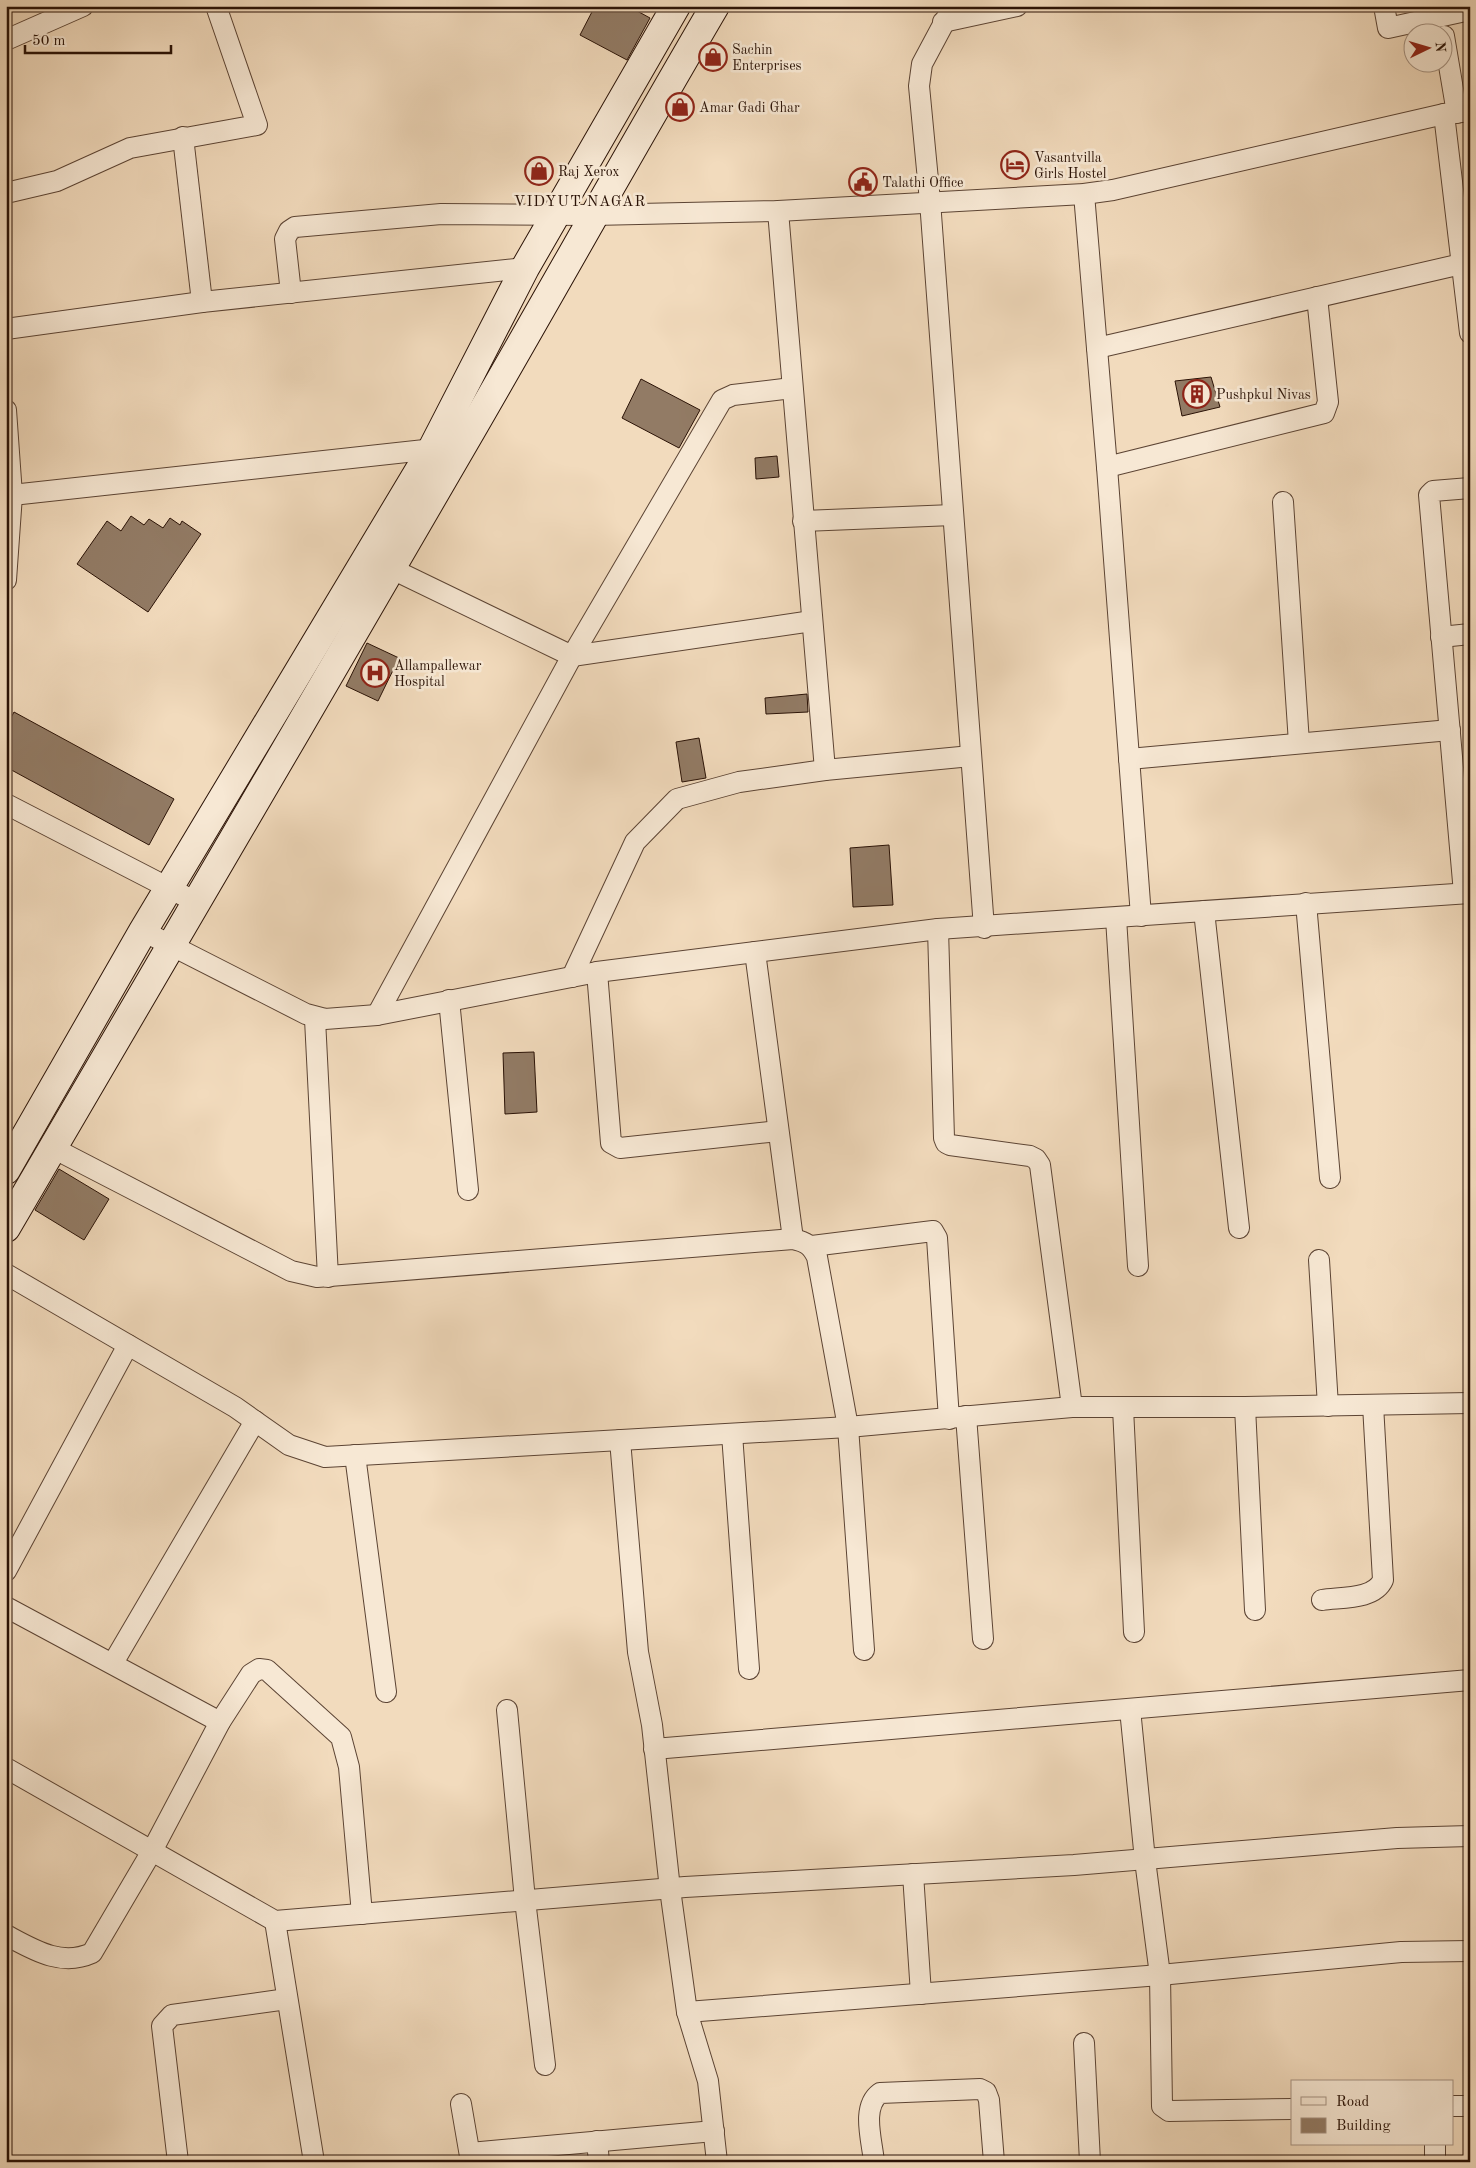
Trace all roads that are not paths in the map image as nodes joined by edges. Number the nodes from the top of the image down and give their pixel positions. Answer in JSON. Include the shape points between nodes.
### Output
{"nodes":[{"id":1,"x":83,"y":6,"type":"edge"},
{"id":2,"x":216,"y":6,"type":"edge"},
{"id":3,"x":676,"y":6,"type":"edge"},
{"id":4,"x":715,"y":6,"type":"edge"},
{"id":5,"x":1017,"y":6,"type":"edge"},
{"id":6,"x":1384,"y":6,"type":"edge"},
{"id":7,"x":1470,"y":10,"type":"edge"},
{"id":8,"x":948,"y":14,"type":"edge"},
{"id":9,"x":1451,"y":22,"type":"edge"},
{"id":10,"x":1404,"y":28,"type":"edge"},
{"id":11,"x":6,"y":40,"type":"edge"},
{"id":12,"x":1450,"y":72,"type":"edge"},
{"id":13,"x":1457,"y":113,"type":"edge"},
{"id":14,"x":183,"y":137,"type":"junction"},
{"id":15,"x":6,"y":193,"type":"edge"},
{"id":16,"x":1084,"y":194,"type":"junction"},
{"id":17,"x":930,"y":201,"type":"junction"},
{"id":18,"x":778,"y":211,"type":"junction"},
{"id":19,"x":555,"y":214,"type":"junction"},
{"id":20,"x":593,"y":215,"type":"junction"},
{"id":21,"x":1466,"y":262,"type":"edge"},
{"id":22,"x":525,"y":268,"type":"junction"},
{"id":23,"x":290,"y":293,"type":"junction"},
{"id":24,"x":1317,"y":296,"type":"junction"},
{"id":25,"x":202,"y":302,"type":"junction"},
{"id":26,"x":6,"y":328,"type":"edge"},
{"id":27,"x":1470,"y":333,"type":"edge"},
{"id":28,"x":1097,"y":348,"type":"junction"},
{"id":29,"x":792,"y":388,"type":"junction"},
{"id":30,"x":6,"y":410,"type":"edge"},
{"id":31,"x":461,"y":447,"type":"junction"},
{"id":32,"x":432,"y":449,"type":"junction"},
{"id":33,"x":1107,"y":467,"type":"junction"},
{"id":34,"x":1470,"y":488,"type":"edge"},
{"id":35,"x":12,"y":495,"type":"junction"},
{"id":36,"x":1283,"y":502,"type":"dead end"},
{"id":37,"x":954,"y":515,"type":"junction"},
{"id":38,"x":803,"y":521,"type":"junction"},
{"id":39,"x":390,"y":568,"type":"junction"},
{"id":40,"x":6,"y":580,"type":"edge"},
{"id":41,"x":812,"y":621,"type":"junction"},
{"id":42,"x":1470,"y":634,"type":"edge"},
{"id":43,"x":1441,"y":637,"type":"junction"},
{"id":44,"x":572,"y":656,"type":"junction"},
{"id":45,"x":1450,"y":730,"type":"junction"},
{"id":46,"x":1299,"y":744,"type":"junction"},
{"id":47,"x":971,"y":756,"type":"junction"},
{"id":48,"x":1129,"y":759,"type":"junction"},
{"id":49,"x":825,"y":770,"type":"junction"},
{"id":50,"x":6,"y":804,"type":"edge"},
{"id":51,"x":169,"y":888,"type":"junction"},
{"id":52,"x":1467,"y":893,"type":"edge"},
{"id":53,"x":196,"y":902,"type":"junction"},
{"id":54,"x":1306,"y":903,"type":"junction"},
{"id":55,"x":1204,"y":911,"type":"junction"},
{"id":56,"x":1141,"y":916,"type":"junction"},
{"id":57,"x":1116,"y":918,"type":"junction"},
{"id":58,"x":984,"y":928,"type":"junction"},
{"id":59,"x":938,"y":929,"type":"junction"},
{"id":60,"x":143,"y":931,"type":"junction"},
{"id":61,"x":172,"y":945,"type":"junction"},
{"id":62,"x":755,"y":952,"type":"junction"},
{"id":63,"x":597,"y":972,"type":"junction"},
{"id":64,"x":572,"y":976,"type":"junction"},
{"id":65,"x":449,"y":1000,"type":"junction"},
{"id":66,"x":377,"y":1014,"type":"junction"},
{"id":67,"x":316,"y":1019,"type":"junction"},
{"id":68,"x":778,"y":1131,"type":"junction"},
{"id":69,"x":53,"y":1148,"type":"junction"},
{"id":70,"x":6,"y":1170,"type":"edge"},
{"id":71,"x":1330,"y":1178,"type":"dead end"},
{"id":72,"x":468,"y":1190,"type":"dead end"},
{"id":73,"x":6,"y":1228,"type":"edge"},
{"id":74,"x":1240,"y":1228,"type":"dead end"},
{"id":75,"x":793,"y":1239,"type":"junction"},
{"id":76,"x":812,"y":1246,"type":"junction"},
{"id":77,"x":1319,"y":1260,"type":"dead end"},
{"id":78,"x":1138,"y":1266,"type":"dead end"},
{"id":79,"x":6,"y":1274,"type":"edge"},
{"id":80,"x":328,"y":1277,"type":"junction"},
{"id":81,"x":128,"y":1345,"type":"junction"},
{"id":82,"x":1470,"y":1403,"type":"edge"},
{"id":83,"x":1373,"y":1405,"type":"junction"},
{"id":84,"x":1072,"y":1406,"type":"junction"},
{"id":85,"x":1328,"y":1406,"type":"junction"},
{"id":86,"x":1245,"y":1407,"type":"junction"},
{"id":87,"x":1123,"y":1408,"type":"junction"},
{"id":88,"x":958,"y":1418,"type":"junction"},
{"id":89,"x":255,"y":1421,"type":"junction"},
{"id":90,"x":848,"y":1427,"type":"junction"},
{"id":91,"x":732,"y":1434,"type":"junction"},
{"id":92,"x":620,"y":1440,"type":"junction"},
{"id":93,"x":355,"y":1455,"type":"junction"},
{"id":94,"x":6,"y":1571,"type":"edge"},
{"id":95,"x":1322,"y":1600,"type":"dead end"},
{"id":96,"x":6,"y":1607,"type":"edge"},
{"id":97,"x":1255,"y":1610,"type":"dead end"},
{"id":98,"x":1134,"y":1632,"type":"dead end"},
{"id":99,"x":983,"y":1640,"type":"dead end"},
{"id":100,"x":864,"y":1650,"type":"dead end"},
{"id":101,"x":113,"y":1663,"type":"junction"},
{"id":102,"x":749,"y":1669,"type":"dead end"},
{"id":103,"x":1470,"y":1680,"type":"edge"},
{"id":104,"x":386,"y":1692,"type":"dead end"},
{"id":105,"x":1130,"y":1709,"type":"junction"},
{"id":106,"x":507,"y":1710,"type":"dead end"},
{"id":107,"x":220,"y":1722,"type":"junction"},
{"id":108,"x":654,"y":1749,"type":"junction"},
{"id":109,"x":6,"y":1768,"type":"edge"},
{"id":110,"x":1470,"y":1836,"type":"edge"},
{"id":111,"x":152,"y":1851,"type":"junction"},
{"id":112,"x":1145,"y":1860,"type":"junction"},
{"id":113,"x":914,"y":1874,"type":"junction"},
{"id":114,"x":670,"y":1889,"type":"junction"},
{"id":115,"x":526,"y":1900,"type":"junction"},
{"id":116,"x":362,"y":1914,"type":"junction"},
{"id":117,"x":276,"y":1921,"type":"junction"},
{"id":118,"x":6,"y":1935,"type":"edge"},
{"id":119,"x":1470,"y":1951,"type":"edge"},
{"id":120,"x":1160,"y":1975,"type":"junction"},
{"id":121,"x":921,"y":1994,"type":"junction"},
{"id":122,"x":287,"y":1999,"type":"junction"},
{"id":123,"x":687,"y":2012,"type":"junction"},
{"id":124,"x":1084,"y":2043,"type":"dead end"},
{"id":125,"x":545,"y":2065,"type":"dead end"},
{"id":126,"x":461,"y":2104,"type":"dead end"},
{"id":127,"x":1454,"y":2106,"type":"edge"},
{"id":128,"x":1470,"y":2106,"type":"edge"},
{"id":129,"x":1291,"y":2109,"type":"edge"},
{"id":130,"x":714,"y":2131,"type":"junction"},
{"id":131,"x":597,"y":2142,"type":"junction"},
{"id":132,"x":1435,"y":2146,"type":"edge"},
{"id":133,"x":471,"y":2157,"type":"edge"},
{"id":134,"x":178,"y":2162,"type":"edge"},
{"id":135,"x":314,"y":2162,"type":"edge"},
{"id":136,"x":599,"y":2162,"type":"edge"},
{"id":137,"x":717,"y":2162,"type":"edge"},
{"id":138,"x":874,"y":2162,"type":"edge"},
{"id":139,"x":994,"y":2162,"type":"edge"},
{"id":140,"x":1090,"y":2162,"type":"edge"},
{"id":141,"x":1435,"y":2162,"type":"edge"}],
"edges":[{"from":1,"to":11,"type":"street"},
{"from":2,"to":14,"type":"street","via":[[257,125]]},
{"from":3,"to":19,"type":"main road"},
{"from":4,"to":20,"type":"main road"},
{"from":5,"to":8,"type":"street"},
{"from":6,"to":10,"type":"street","via":[[1388,28]]},
{"from":7,"to":9,"type":"street"},
{"from":8,"to":17,"type":"street","via":[[922,64],[919,86]]},
{"from":12,"to":13,"type":"street"},
{"from":13,"to":16,"type":"street"},
{"from":13,"to":21,"type":"street"},
{"from":14,"to":15,"type":"street","via":[[130,148],[57,181]]},
{"from":14,"to":25,"type":"street"},
{"from":16,"to":17,"type":"street"},
{"from":16,"to":28,"type":"street"},
{"from":17,"to":18,"type":"street"},
{"from":17,"to":37,"type":"street"},
{"from":18,"to":20,"type":"street"},
{"from":18,"to":29,"type":"street"},
{"from":19,"to":20,"type":"street"},
{"from":19,"to":22,"type":"main road"},
{"from":19,"to":23,"type":"street","via":[[441,214],[296,227],[289,231],[286,239]]},
{"from":20,"to":31,"type":"main road"},
{"from":21,"to":24,"type":"street"},
{"from":21,"to":27,"type":"street"},
{"from":22,"to":23,"type":"street"},
{"from":22,"to":32,"type":"main road"},
{"from":23,"to":25,"type":"street"},
{"from":24,"to":28,"type":"street"},
{"from":24,"to":33,"type":"street","via":[[1328,402],[1324,413]]},
{"from":25,"to":26,"type":"street"},
{"from":28,"to":33,"type":"street"},
{"from":29,"to":38,"type":"street"},
{"from":29,"to":44,"type":"street","via":[[733,395],[722,400]]},
{"from":30,"to":35,"type":"street"},
{"from":31,"to":32,"type":"street"},
{"from":31,"to":39,"type":"main road"},
{"from":32,"to":35,"type":"street"},
{"from":32,"to":51,"type":"main road"},
{"from":33,"to":48,"type":"street"},
{"from":34,"to":43,"type":"street","via":[[1433,491],[1428,495]]},
{"from":35,"to":40,"type":"street"},
{"from":36,"to":46,"type":"street"},
{"from":37,"to":38,"type":"street"},
{"from":37,"to":47,"type":"street"},
{"from":38,"to":41,"type":"street"},
{"from":39,"to":44,"type":"street"},
{"from":39,"to":53,"type":"main road"},
{"from":41,"to":44,"type":"street"},
{"from":41,"to":49,"type":"street"},
{"from":42,"to":43,"type":"street"},
{"from":43,"to":45,"type":"street"},
{"from":44,"to":66,"type":"street"},
{"from":45,"to":46,"type":"street"},
{"from":45,"to":52,"type":"street"},
{"from":46,"to":48,"type":"street"},
{"from":47,"to":49,"type":"street"},
{"from":47,"to":58,"type":"street"},
{"from":48,"to":56,"type":"street"},
{"from":49,"to":64,"type":"street","via":[[739,782],[677,799],[636,842]]},
{"from":50,"to":51,"type":"street"},
{"from":51,"to":53,"type":"street"},
{"from":51,"to":60,"type":"main road"},
{"from":52,"to":54,"type":"street"},
{"from":53,"to":61,"type":"main road"},
{"from":54,"to":55,"type":"street"},
{"from":54,"to":71,"type":"street"},
{"from":55,"to":56,"type":"street"},
{"from":55,"to":74,"type":"street"},
{"from":56,"to":57,"type":"street"},
{"from":57,"to":58,"type":"street"},
{"from":57,"to":78,"type":"street"},
{"from":58,"to":59,"type":"street"},
{"from":59,"to":62,"type":"street"},
{"from":59,"to":84,"type":"street","via":[[944,1138],[950,1145],[1030,1156],[1040,1165]]},
{"from":60,"to":61,"type":"street"},
{"from":60,"to":70,"type":"main road"},
{"from":61,"to":67,"type":"street"},
{"from":61,"to":69,"type":"main road"},
{"from":62,"to":63,"type":"street"},
{"from":62,"to":68,"type":"street"},
{"from":63,"to":64,"type":"street"},
{"from":63,"to":68,"type":"street","via":[[611,1142],[614,1146],[620,1148]]},
{"from":64,"to":65,"type":"street"},
{"from":65,"to":66,"type":"street"},
{"from":65,"to":72,"type":"street"},
{"from":66,"to":67,"type":"street"},
{"from":67,"to":80,"type":"street"},
{"from":68,"to":75,"type":"street"},
{"from":69,"to":73,"type":"main road"},
{"from":69,"to":80,"type":"street","via":[[291,1271]]},
{"from":75,"to":76,"type":"street"},
{"from":75,"to":80,"type":"street"},
{"from":76,"to":88,"type":"street","via":[[934,1231]]},
{"from":76,"to":90,"type":"street","via":[[817,1257]]},
{"from":77,"to":85,"type":"street"},
{"from":79,"to":81,"type":"street"},
{"from":81,"to":89,"type":"street"},
{"from":81,"to":94,"type":"street"},
{"from":82,"to":83,"type":"street"},
{"from":83,"to":85,"type":"street"},
{"from":83,"to":95,"type":"street","via":[[1383,1580],[1372,1593]]},
{"from":84,"to":87,"type":"street"},
{"from":84,"to":88,"type":"street"},
{"from":85,"to":86,"type":"street"},
{"from":86,"to":87,"type":"street"},
{"from":86,"to":97,"type":"street"},
{"from":87,"to":98,"type":"street"},
{"from":88,"to":90,"type":"street"},
{"from":88,"to":99,"type":"street"},
{"from":89,"to":93,"type":"street","via":[[288,1445],[325,1457]]},
{"from":89,"to":101,"type":"street"},
{"from":90,"to":91,"type":"street"},
{"from":90,"to":100,"type":"street"},
{"from":91,"to":92,"type":"street"},
{"from":91,"to":102,"type":"street"},
{"from":92,"to":93,"type":"street"},
{"from":92,"to":108,"type":"street","via":[[638,1652]]},
{"from":93,"to":104,"type":"street"},
{"from":96,"to":101,"type":"street"},
{"from":101,"to":107,"type":"street"},
{"from":103,"to":105,"type":"street"},
{"from":105,"to":108,"type":"street"},
{"from":105,"to":112,"type":"street"},
{"from":106,"to":115,"type":"street"},
{"from":107,"to":111,"type":"street"},
{"from":107,"to":116,"type":"street","via":[[251,1674],[258,1669],[267,1670],[341,1737],[348,1767]]},
{"from":108,"to":114,"type":"street"},
{"from":109,"to":111,"type":"street"},
{"from":110,"to":112,"type":"street","via":[[1397,1838]]},
{"from":111,"to":117,"type":"street"},
{"from":111,"to":118,"type":"street","via":[[92,1953],[58,1959]]},
{"from":112,"to":113,"type":"street"},
{"from":112,"to":120,"type":"street"},
{"from":113,"to":114,"type":"street"},
{"from":113,"to":121,"type":"street"},
{"from":114,"to":115,"type":"street"},
{"from":114,"to":123,"type":"street"},
{"from":115,"to":116,"type":"street"},
{"from":115,"to":125,"type":"street"},
{"from":116,"to":117,"type":"street"},
{"from":117,"to":122,"type":"street"},
{"from":119,"to":120,"type":"street","via":[[1401,1952]]},
{"from":120,"to":121,"type":"street"},
{"from":120,"to":129,"type":"street","via":[[1164,2110]]},
{"from":121,"to":123,"type":"street"},
{"from":122,"to":134,"type":"street","via":[[172,2015],[166,2020],[162,2026]]},
{"from":122,"to":135,"type":"street"},
{"from":123,"to":130,"type":"street","via":[[708,2081]]},
{"from":124,"to":140,"type":"street"},
{"from":126,"to":133,"type":"street"},
{"from":127,"to":128,"type":"street"},
{"from":130,"to":131,"type":"street"},
{"from":130,"to":137,"type":"street"},
{"from":131,"to":133,"type":"street"},
{"from":131,"to":136,"type":"street"},
{"from":132,"to":141,"type":"street"},
{"from":138,"to":139,"type":"street","via":[[869,2107],[880,2093],[980,2088],[989,2100]]}]}
